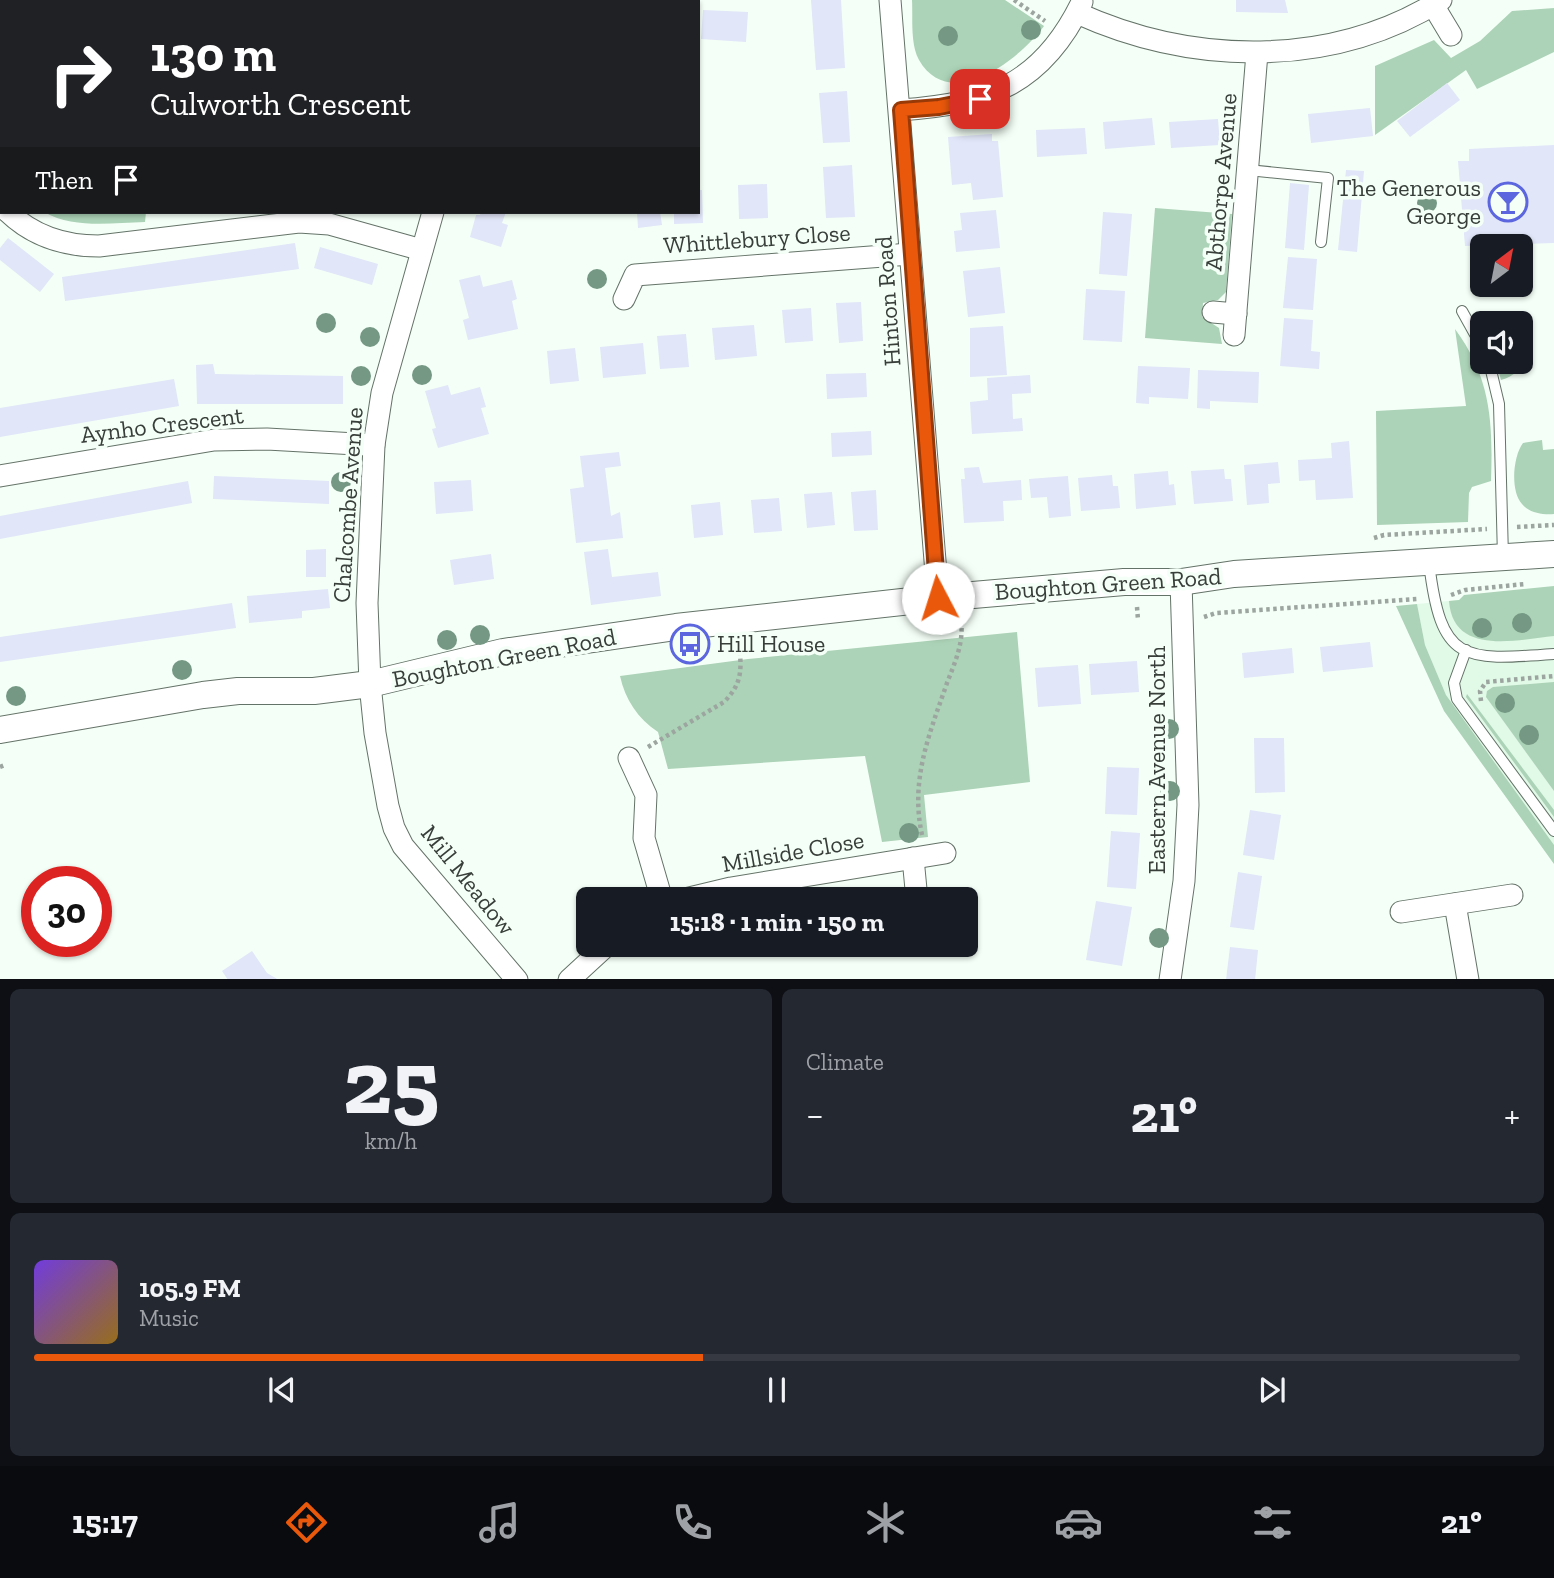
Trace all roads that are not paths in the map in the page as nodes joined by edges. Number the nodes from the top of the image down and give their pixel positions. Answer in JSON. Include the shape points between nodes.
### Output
{"nodes":[{"id":1,"x":890,"y":0,"type":"edge"},
{"id":2,"x":1437,"y":2,"type":"edge"},
{"id":3,"x":1080,"y":7,"type":"edge"},
{"id":4,"x":1451,"y":35,"type":"dead end"},
{"id":5,"x":1257,"y":53,"type":"junction"},
{"id":6,"x":901,"y":110,"type":"junction"},
{"id":7,"x":1248,"y":170,"type":"junction"},
{"id":8,"x":11,"y":214,"type":"edge"},
{"id":9,"x":432,"y":214,"type":"edge"},
{"id":10,"x":1321,"y":242,"type":"dead end"},
{"id":11,"x":422,"y":250,"type":"junction"},
{"id":12,"x":910,"y":254,"type":"junction"},
{"id":13,"x":624,"y":299,"type":"dead end"},
{"id":14,"x":1462,"y":311,"type":"dead end"},
{"id":15,"x":1213,"y":312,"type":"dead end"},
{"id":16,"x":1470,"y":325,"type":"edge"},
{"id":17,"x":1493,"y":374,"type":"edge"},
{"id":18,"x":374,"y":445,"type":"junction"},
{"id":19,"x":0,"y":476,"type":"edge"},
{"id":20,"x":1554,"y":554,"type":"edge"},
{"id":21,"x":1503,"y":557,"type":"junction"},
{"id":22,"x":1429,"y":563,"type":"junction"},
{"id":23,"x":1181,"y":582,"type":"junction"},
{"id":24,"x":938,"y":598,"type":"junction"},
{"id":25,"x":1466,"y":650,"type":"junction"},
{"id":26,"x":1554,"y":654,"type":"edge"},
{"id":27,"x":370,"y":684,"type":"junction"},
{"id":28,"x":0,"y":730,"type":"edge"},
{"id":29,"x":629,"y":758,"type":"road end"},
{"id":30,"x":1554,"y":831,"type":"edge"},
{"id":31,"x":658,"y":887,"type":"edge"},
{"id":32,"x":740,"y":887,"type":"edge"},
{"id":33,"x":920,"y":887,"type":"edge"},
{"id":34,"x":1513,"y":895,"type":"dead end"},
{"id":35,"x":1455,"y":904,"type":"junction"},
{"id":36,"x":1401,"y":912,"type":"dead end"},
{"id":37,"x":594,"y":957,"type":"edge"},
{"id":38,"x":517,"y":979,"type":"edge"},
{"id":39,"x":569,"y":979,"type":"edge"},
{"id":40,"x":1170,"y":979,"type":"edge"},
{"id":41,"x":1468,"y":979,"type":"edge"}],
"edges":[{"from":1,"to":6,"type":"street","name":"Hinton Road"},
{"from":2,"to":4,"type":"street"},
{"from":2,"to":5,"type":"street","via":[[1353,37]]},
{"from":3,"to":5,"type":"street","via":[[1107,27],[1164,44]]},
{"from":3,"to":6,"type":"street","via":[[1037,67],[997,92],[962,104]]},
{"from":5,"to":7,"type":"street","name":"Abthorpe Avenue"},
{"from":6,"to":12,"type":"street","name":"Hinton Road"},
{"from":7,"to":10,"type":"lane","via":[[1328,178]]},
{"from":7,"to":15,"type":"street","name":"Abthorpe Avenue","via":[[1235,325]]},
{"from":8,"to":11,"type":"street","via":[[46,237],[76,246],[299,222],[329,224]]},
{"from":9,"to":11,"type":"street","name":"Chalcombe Avenue"},
{"from":11,"to":18,"type":"street","name":"Chalcombe Avenue","via":[[383,393]]},
{"from":12,"to":13,"type":"street","name":"Whittlebury Close","via":[[635,275]]},
{"from":12,"to":24,"type":"street","name":"Hinton Road"},
{"from":14,"to":16,"type":"lane"},
{"from":17,"to":21,"type":"lane","via":[[1500,416]]},
{"from":18,"to":19,"type":"street","name":"Aynho Crescent","via":[[214,440]]},
{"from":18,"to":27,"type":"street","name":"Chalcombe Avenue","via":[[367,603]]},
{"from":20,"to":21,"type":"street","name":"Boughton Green Road"},
{"from":21,"to":22,"type":"street","name":"Boughton Green Road"},
{"from":22,"to":23,"type":"street","name":"Boughton Green Road","via":[[1234,574]]},
{"from":22,"to":25,"type":"lane","via":[[1440,625]]},
{"from":23,"to":24,"type":"street","name":"Boughton Green Road","via":[[1124,582]]},
{"from":23,"to":40,"type":"street","name":"Eastern Avenue North","via":[[1188,805],[1184,881]]},
{"from":24,"to":27,"type":"street","name":"Boughton Green Road","via":[[503,652]]},
{"from":25,"to":26,"type":"lane","via":[[1500,658]]},
{"from":25,"to":30,"type":"lane","via":[[1454,683],[1457,699]]},
{"from":27,"to":28,"type":"street","name":"Boughton Green Road","via":[[203,695]]},
{"from":27,"to":38,"type":"street","name":"Mill Meadow","via":[[394,828],[403,846]]},
{"from":29,"to":31,"type":"street","via":[[646,795],[644,838]]},
{"from":32,"to":33,"type":"street","name":"Millside Close","via":[[928,856]]},
{"from":34,"to":35,"type":"street"},
{"from":35,"to":36,"type":"street"},
{"from":35,"to":41,"type":"street"},
{"from":37,"to":39,"type":"street"}]}
